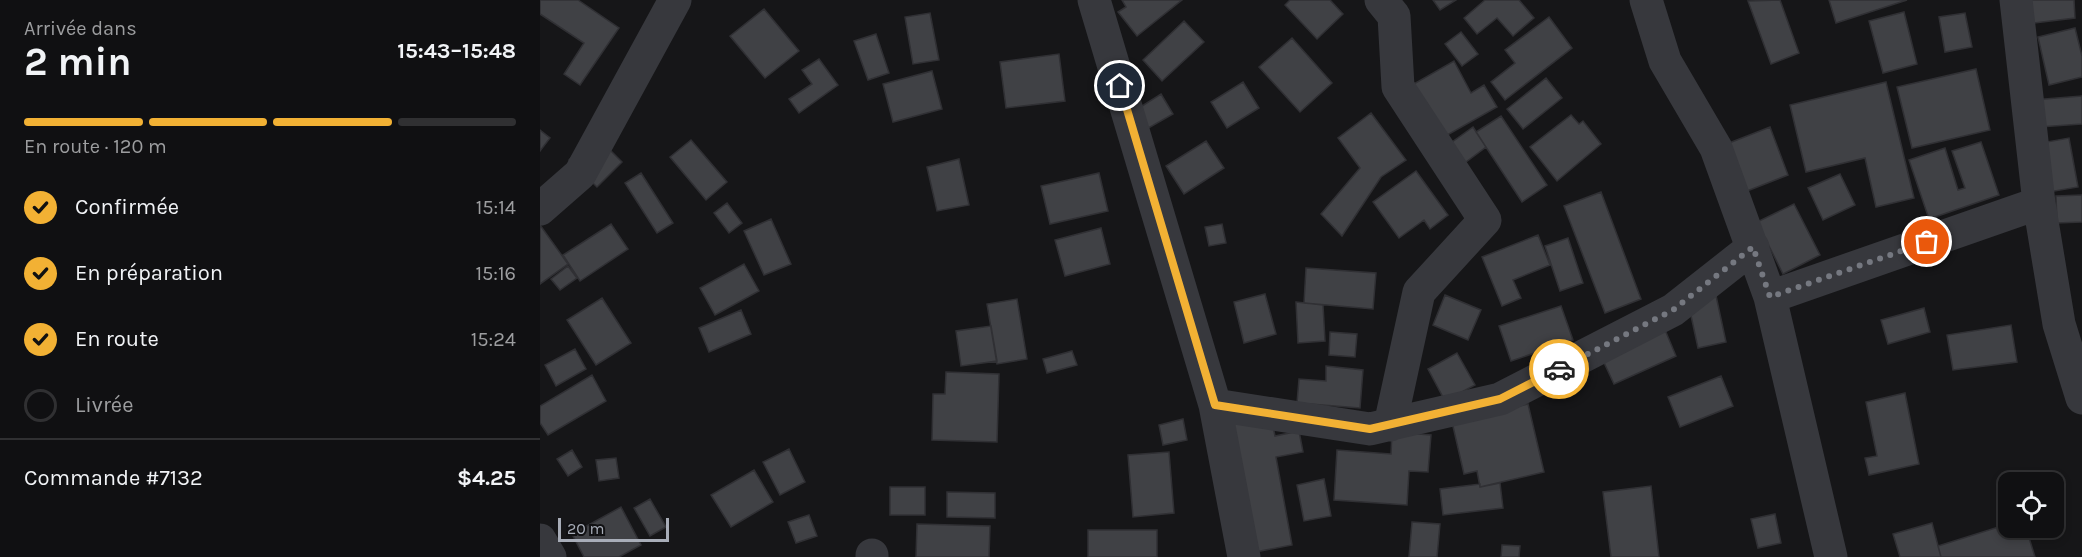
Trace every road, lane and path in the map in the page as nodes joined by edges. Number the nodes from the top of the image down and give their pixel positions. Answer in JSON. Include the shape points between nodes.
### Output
{"nodes":[{"id":1,"x":675,"y":0,"type":"edge"},
{"id":2,"x":1094,"y":0,"type":"edge"},
{"id":3,"x":1381,"y":0,"type":"edge"},
{"id":4,"x":1646,"y":0,"type":"edge"},
{"id":5,"x":2016,"y":0,"type":"edge"},
{"id":6,"x":2039,"y":203,"type":"junction"},
{"id":7,"x":540,"y":209,"type":"edge"},
{"id":8,"x":1753,"y":247,"type":"junction"},
{"id":9,"x":1770,"y":297,"type":"junction"},
{"id":10,"x":2082,"y":398,"type":"edge"},
{"id":11,"x":1215,"y":405,"type":"junction"},
{"id":12,"x":1390,"y":425,"type":"junction"},
{"id":13,"x":540,"y":540,"type":"edge"},
{"id":14,"x":550,"y":557,"type":"edge"},
{"id":15,"x":1244,"y":557,"type":"edge"},
{"id":16,"x":1831,"y":557,"type":"edge"}],
"edges":[{"from":1,"to":7,"type":"street","via":[[580,174]]},
{"from":2,"to":11,"type":"street"},
{"from":3,"to":12,"type":"street","via":[[1394,16],[1398,87],[1485,220],[1419,292]]},
{"from":4,"to":8,"type":"street","via":[[1665,61],[1716,148]]},
{"from":5,"to":6,"type":"street"},
{"from":6,"to":9,"type":"street"},
{"from":6,"to":10,"type":"street","via":[[2059,324]]},
{"from":8,"to":9,"type":"street"},
{"from":8,"to":12,"type":"street","via":[[1673,310],[1500,399]]},
{"from":9,"to":16,"type":"street"},
{"from":11,"to":12,"type":"street","via":[[1370,429]]},
{"from":11,"to":15,"type":"street"},
{"from":13,"to":14,"type":"street"}]}
